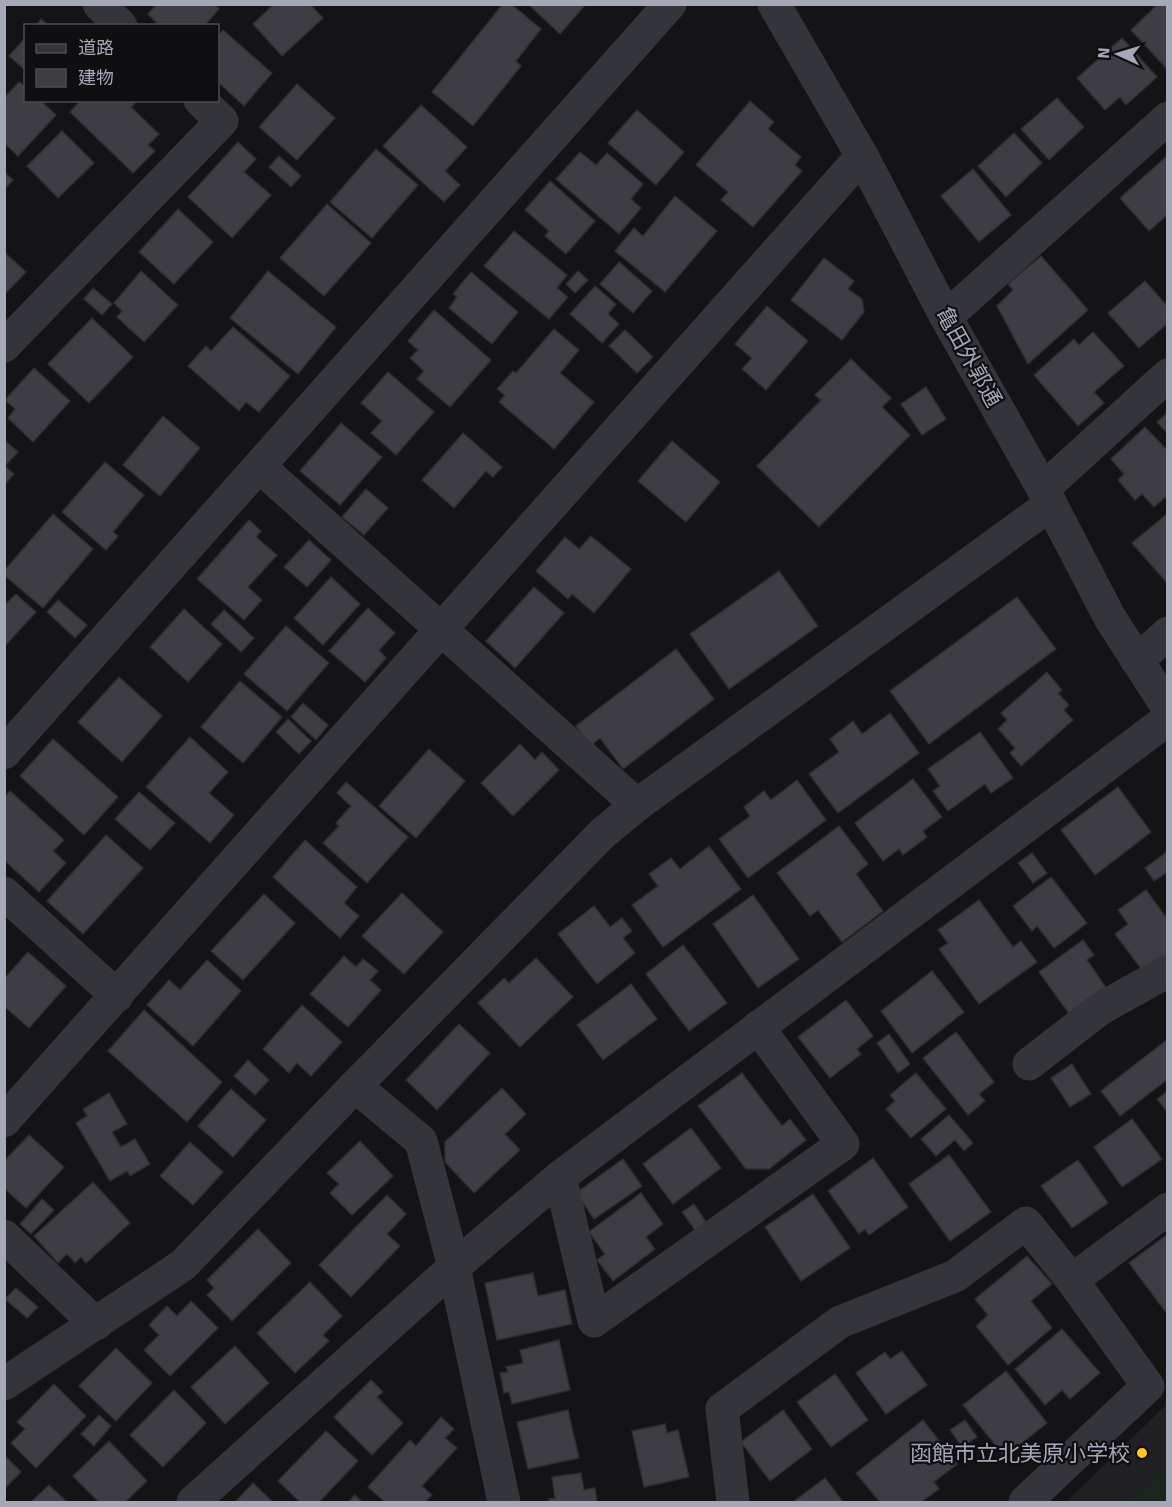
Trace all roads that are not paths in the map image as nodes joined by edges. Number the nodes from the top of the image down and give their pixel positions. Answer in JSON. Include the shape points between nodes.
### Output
{"nodes":[{"id":1,"x":99,"y":4,"type":"edge"},
{"id":2,"x":670,"y":4,"type":"edge"},
{"id":3,"x":774,"y":4,"type":"edge"},
{"id":4,"x":119,"y":24,"type":"edge"},
{"id":5,"x":202,"y":102,"type":"edge"},
{"id":6,"x":1167,"y":118,"type":"edge"},
{"id":7,"x":862,"y":156,"type":"junction"},
{"id":8,"x":946,"y":317,"type":"junction"},
{"id":9,"x":4,"y":346,"type":"edge"},
{"id":10,"x":1167,"y":375,"type":"edge"},
{"id":11,"x":260,"y":467,"type":"junction"},
{"id":12,"x":1047,"y":496,"type":"junction"},
{"id":13,"x":442,"y":629,"type":"junction"},
{"id":14,"x":1167,"y":633,"type":"edge"},
{"id":15,"x":1137,"y":661,"type":"junction"},
{"id":16,"x":1167,"y":708,"type":"edge"},
{"id":17,"x":1167,"y":719,"type":"edge"},
{"id":18,"x":4,"y":753,"type":"edge"},
{"id":19,"x":637,"y":805,"type":"junction"},
{"id":20,"x":4,"y":893,"type":"edge"},
{"id":21,"x":1167,"y":971,"type":"edge"},
{"id":22,"x":117,"y":996,"type":"junction"},
{"id":23,"x":758,"y":1027,"type":"junction"},
{"id":24,"x":1029,"y":1064,"type":"dead end"},
{"id":25,"x":355,"y":1086,"type":"junction"},
{"id":26,"x":4,"y":1121,"type":"edge"},
{"id":27,"x":560,"y":1177,"type":"junction"},
{"id":28,"x":1167,"y":1209,"type":"edge"},
{"id":29,"x":4,"y":1236,"type":"edge"},
{"id":30,"x":454,"y":1267,"type":"junction"},
{"id":31,"x":1072,"y":1280,"type":"junction"},
{"id":32,"x":96,"y":1324,"type":"junction"},
{"id":33,"x":4,"y":1384,"type":"edge"},
{"id":34,"x":193,"y":1503,"type":"edge"},
{"id":35,"x":504,"y":1503,"type":"edge"},
{"id":36,"x":733,"y":1503,"type":"edge"},
{"id":37,"x":1025,"y":1503,"type":"edge"}],
"edges":[{"from":1,"to":4,"type":"street"},
{"from":2,"to":11,"type":"street"},
{"from":3,"to":7,"type":"street","name":"亀田外郭通"},
{"from":5,"to":9,"type":"street","via":[[222,121]]},
{"from":6,"to":8,"type":"street"},
{"from":7,"to":8,"type":"street","name":"亀田外郭通"},
{"from":7,"to":13,"type":"street"},
{"from":8,"to":12,"type":"street","name":"亀田外郭通"},
{"from":10,"to":12,"type":"street"},
{"from":11,"to":13,"type":"street"},
{"from":11,"to":18,"type":"street"},
{"from":12,"to":15,"type":"street","name":"亀田外郭通","via":[[1110,618]]},
{"from":12,"to":19,"type":"street"},
{"from":13,"to":19,"type":"street"},
{"from":13,"to":22,"type":"street"},
{"from":14,"to":15,"type":"street"},
{"from":15,"to":16,"type":"street","name":"亀田外郭通"},
{"from":17,"to":23,"type":"street"},
{"from":19,"to":25,"type":"street","via":[[603,833]]},
{"from":20,"to":22,"type":"street"},
{"from":21,"to":24,"type":"street","via":[[1100,1009]]},
{"from":22,"to":26,"type":"street"},
{"from":23,"to":27,"type":"street"},
{"from":23,"to":27,"type":"street","via":[[843,1144],[594,1322]]},
{"from":25,"to":30,"type":"street","via":[[421,1141]]},
{"from":25,"to":32,"type":"street","via":[[183,1265]]},
{"from":27,"to":30,"type":"street"},
{"from":28,"to":31,"type":"street"},
{"from":29,"to":32,"type":"street"},
{"from":30,"to":34,"type":"street"},
{"from":30,"to":35,"type":"street"},
{"from":31,"to":36,"type":"street","via":[[1026,1223],[955,1276],[840,1322],[722,1408]]},
{"from":31,"to":37,"type":"street","via":[[1148,1386]]},
{"from":32,"to":33,"type":"street"}]}
